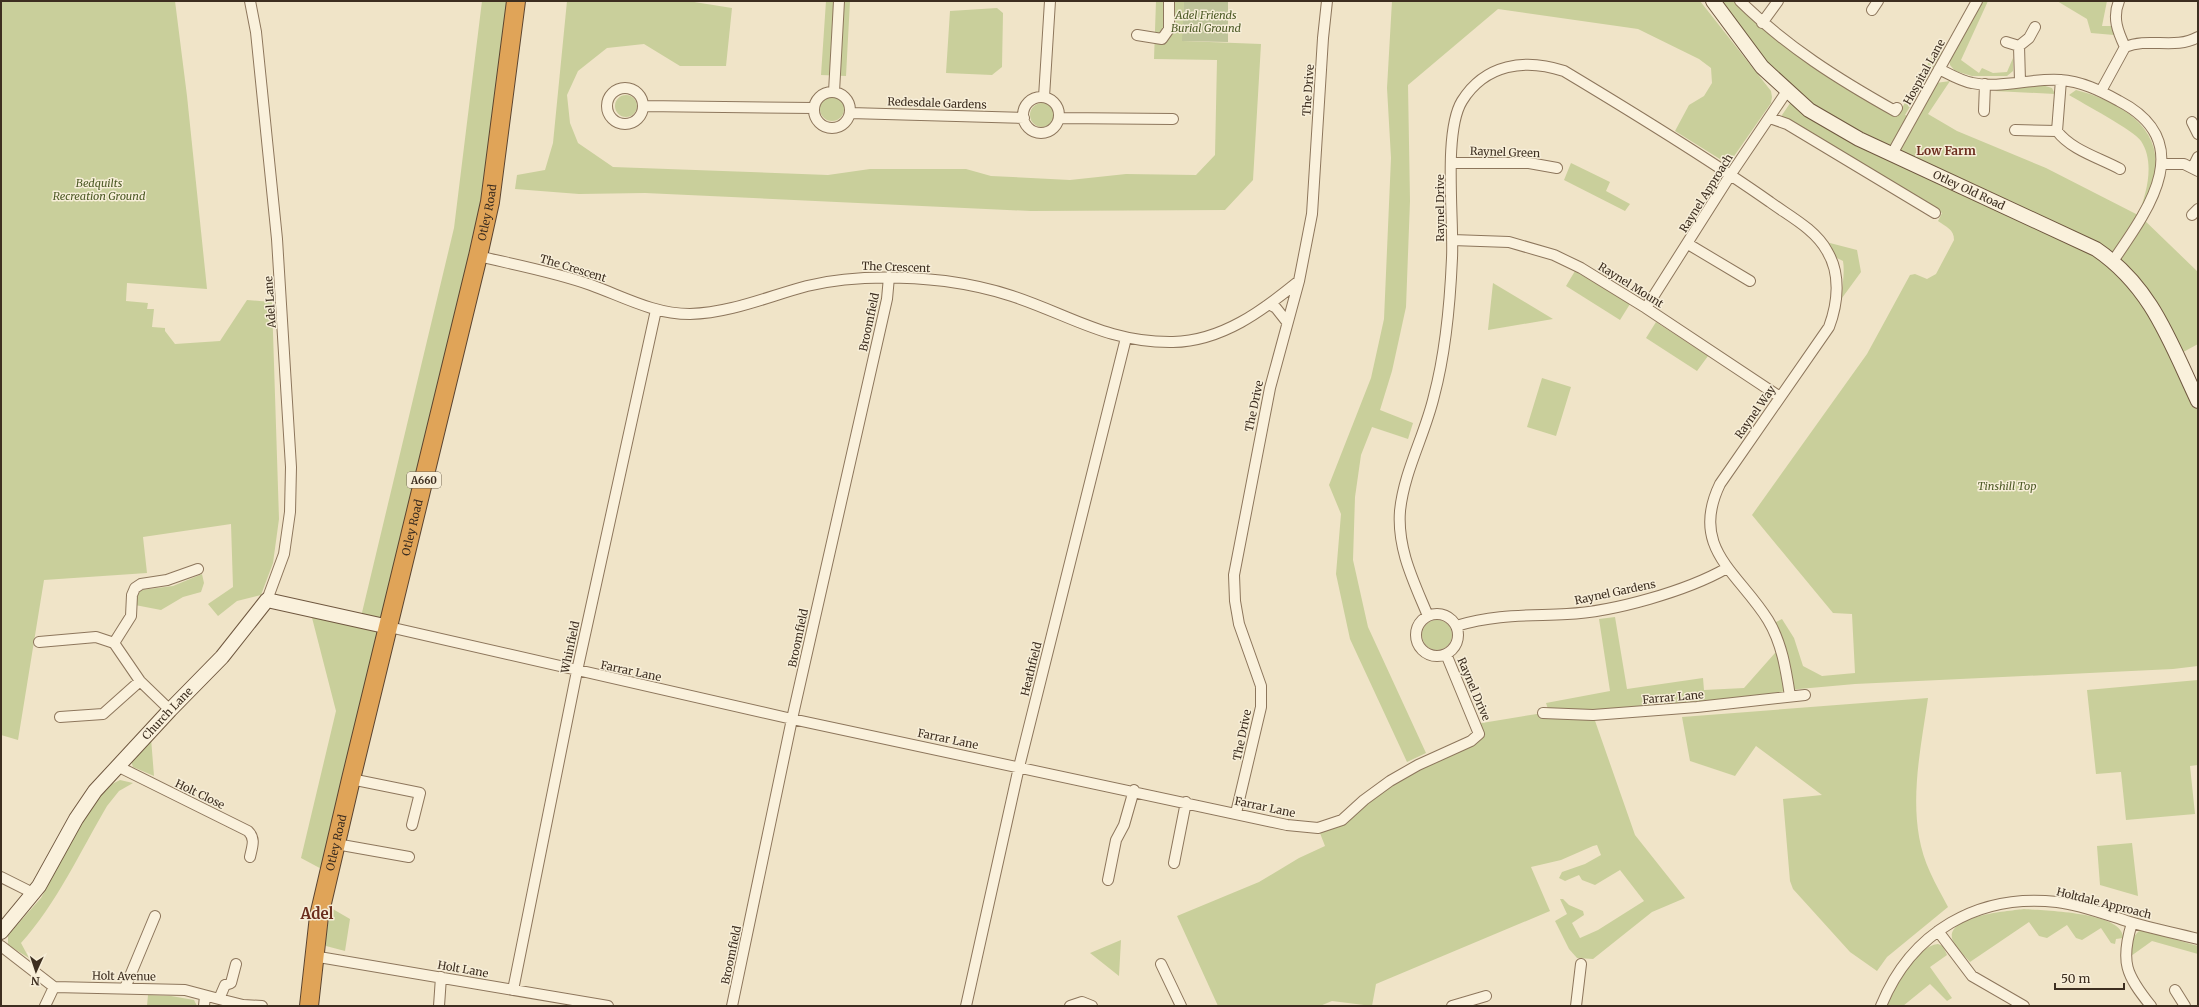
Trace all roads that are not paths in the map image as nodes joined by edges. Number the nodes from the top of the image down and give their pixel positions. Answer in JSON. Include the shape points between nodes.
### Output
{"nodes":[{"id":1,"x":250,"y":1,"type":"edge"},
{"id":2,"x":516,"y":1,"type":"edge"},
{"id":3,"x":839,"y":1,"type":"edge"},
{"id":4,"x":1050,"y":1,"type":"edge"},
{"id":5,"x":1169,"y":1,"type":"edge"},
{"id":6,"x":1328,"y":1,"type":"edge"},
{"id":7,"x":1714,"y":1,"type":"edge"},
{"id":8,"x":1740,"y":1,"type":"edge"},
{"id":9,"x":1778,"y":1,"type":"edge"},
{"id":10,"x":1977,"y":1,"type":"edge"},
{"id":11,"x":2119,"y":1,"type":"edge"},
{"id":12,"x":1762,"y":22,"type":"junction"},
{"id":13,"x":2036,"y":27,"type":"dead end"},
{"id":14,"x":1137,"y":35,"type":"dead end"},
{"id":15,"x":2198,"y":37,"type":"edge"},
{"id":16,"x":2006,"y":42,"type":"dead end"},
{"id":17,"x":2019,"y":46,"type":"junction"},
{"id":18,"x":2125,"y":47,"type":"junction"},
{"id":19,"x":1939,"y":69,"type":"junction"},
{"id":20,"x":2061,"y":80,"type":"junction"},
{"id":21,"x":2020,"y":81,"type":"junction"},
{"id":22,"x":1985,"y":84,"type":"junction"},
{"id":23,"x":1787,"y":91,"type":"junction"},
{"id":24,"x":2101,"y":91,"type":"junction"},
{"id":25,"x":834,"y":92,"type":"junction"},
{"id":26,"x":1044,"y":97,"type":"junction"},
{"id":27,"x":643,"y":106,"type":"dead end"},
{"id":28,"x":814,"y":108,"type":"junction"},
{"id":29,"x":1897,"y":108,"type":"dead end"},
{"id":30,"x":1984,"y":111,"type":"dead end"},
{"id":31,"x":850,"y":112,"type":"junction"},
{"id":32,"x":1024,"y":118,"type":"junction"},
{"id":33,"x":1059,"y":118,"type":"junction"},
{"id":34,"x":1770,"y":118,"type":"junction"},
{"id":35,"x":1173,"y":119,"type":"dead end"},
{"id":36,"x":2192,"y":122,"type":"dead end"},
{"id":37,"x":2015,"y":130,"type":"dead end"},
{"id":38,"x":2057,"y":131,"type":"junction"},
{"id":39,"x":2198,"y":134,"type":"edge"},
{"id":40,"x":1892,"y":154,"type":"junction"},
{"id":41,"x":2198,"y":157,"type":"edge"},
{"id":42,"x":1452,"y":163,"type":"junction"},
{"id":43,"x":2163,"y":164,"type":"junction"},
{"id":44,"x":1557,"y":168,"type":"dead end"},
{"id":45,"x":2120,"y":169,"type":"dead end"},
{"id":46,"x":2195,"y":169,"type":"edge"},
{"id":47,"x":1730,"y":174,"type":"junction"},
{"id":48,"x":1935,"y":213,"type":"dead end"},
{"id":49,"x":1452,"y":240,"type":"junction"},
{"id":50,"x":1688,"y":244,"type":"junction"},
{"id":51,"x":478,"y":256,"type":"junction"},
{"id":52,"x":2113,"y":261,"type":"junction"},
{"id":53,"x":889,"y":277,"type":"junction"},
{"id":54,"x":1299,"y":281,"type":"junction"},
{"id":55,"x":1750,"y":281,"type":"dead end"},
{"id":56,"x":1269,"y":304,"type":"junction"},
{"id":57,"x":1646,"y":308,"type":"junction"},
{"id":58,"x":656,"y":310,"type":"junction"},
{"id":59,"x":1288,"y":322,"type":"junction"},
{"id":60,"x":1126,"y":338,"type":"junction"},
{"id":61,"x":1780,"y":397,"type":"junction"},
{"id":62,"x":2198,"y":400,"type":"edge"},
{"id":63,"x":1727,"y":568,"type":"junction"},
{"id":64,"x":198,"y":569,"type":"dead end"},
{"id":65,"x":267,"y":600,"type":"junction"},
{"id":66,"x":1428,"y":616,"type":"junction"},
{"id":67,"x":1456,"y":626,"type":"junction"},
{"id":68,"x":389,"y":627,"type":"junction"},
{"id":69,"x":39,"y":642,"type":"dead end"},
{"id":70,"x":114,"y":642,"type":"junction"},
{"id":71,"x":1446,"y":654,"type":"junction"},
{"id":72,"x":577,"y":671,"type":"junction"},
{"id":73,"x":140,"y":682,"type":"junction"},
{"id":74,"x":1805,"y":695,"type":"dead end"},
{"id":75,"x":1790,"y":696,"type":"junction"},
{"id":76,"x":170,"y":710,"type":"junction"},
{"id":77,"x":1543,"y":713,"type":"dead end"},
{"id":78,"x":60,"y":717,"type":"dead end"},
{"id":79,"x":792,"y":719,"type":"junction"},
{"id":80,"x":1479,"y":734,"type":"joint"},
{"id":81,"x":117,"y":766,"type":"junction"},
{"id":82,"x":1019,"y":767,"type":"junction"},
{"id":83,"x":351,"y":778,"type":"junction"},
{"id":84,"x":1134,"y":790,"type":"junction"},
{"id":85,"x":1186,"y":802,"type":"junction"},
{"id":86,"x":1236,"y":813,"type":"junction"},
{"id":87,"x":412,"y":825,"type":"dead end"},
{"id":88,"x":336,"y":844,"type":"junction"},
{"id":89,"x":250,"y":857,"type":"dead end"},
{"id":90,"x":409,"y":857,"type":"dead end"},
{"id":91,"x":1174,"y":863,"type":"dead end"},
{"id":92,"x":1,"y":877,"type":"edge"},
{"id":93,"x":1108,"y":880,"type":"dead end"},
{"id":94,"x":34,"y":893,"type":"junction"},
{"id":95,"x":155,"y":916,"type":"dead end"},
{"id":96,"x":2132,"y":923,"type":"junction"},
{"id":97,"x":1938,"y":931,"type":"junction"},
{"id":98,"x":1,"y":932,"type":"edge"},
{"id":99,"x":2198,"y":939,"type":"edge"},
{"id":100,"x":1,"y":946,"type":"edge"},
{"id":101,"x":313,"y":956,"type":"junction"},
{"id":102,"x":236,"y":964,"type":"dead end"},
{"id":103,"x":1161,"y":964,"type":"dead end"},
{"id":104,"x":1581,"y":964,"type":"dead end"},
{"id":105,"x":441,"y":977,"type":"junction"},
{"id":106,"x":54,"y":987,"type":"junction"},
{"id":107,"x":125,"y":988,"type":"junction"},
{"id":108,"x":513,"y":990,"type":"junction"},
{"id":109,"x":2175,"y":990,"type":"dead end"},
{"id":110,"x":1486,"y":996,"type":"dead end"},
{"id":111,"x":219,"y":999,"type":"junction"},
{"id":112,"x":204,"y":1001,"type":"edge"},
{"id":113,"x":553,"y":1002,"type":"edge"},
{"id":114,"x":45,"y":1006,"type":"edge"},
{"id":115,"x":262,"y":1006,"type":"edge"},
{"id":116,"x":309,"y":1006,"type":"edge"},
{"id":117,"x":439,"y":1006,"type":"edge"},
{"id":118,"x":608,"y":1006,"type":"edge"},
{"id":119,"x":732,"y":1006,"type":"edge"},
{"id":120,"x":966,"y":1006,"type":"edge"},
{"id":121,"x":1070,"y":1006,"type":"edge"},
{"id":122,"x":1092,"y":1006,"type":"edge"},
{"id":123,"x":1181,"y":1006,"type":"edge"},
{"id":124,"x":1452,"y":1006,"type":"edge"},
{"id":125,"x":1576,"y":1006,"type":"edge"},
{"id":126,"x":1881,"y":1006,"type":"edge"},
{"id":127,"x":2024,"y":1006,"type":"edge"},
{"id":128,"x":2151,"y":1006,"type":"edge"},
{"id":129,"x":2185,"y":1006,"type":"edge"}],
"edges":[{"from":1,"to":65,"type":"street","name":"Adel Lane","via":[[256,32],[277,239],[291,467],[290,512],[284,554]]},
{"from":2,"to":51,"type":"highway","name":"Otley Road","number":"A660","via":[[490,202]]},
{"from":3,"to":25,"type":"street"},
{"from":4,"to":26,"type":"street"},
{"from":5,"to":14,"type":"street","via":[[1169,29],[1162,38]]},
{"from":6,"to":54,"type":"street","name":"The Drive","via":[[1323,38],[1312,214]]},
{"from":7,"to":23,"type":"street","name":"Otley Old Road","via":[[1762,67]]},
{"from":8,"to":12,"type":"street"},
{"from":9,"to":12,"type":"street"},
{"from":10,"to":19,"type":"street","name":"Hospital Lane"},
{"from":11,"to":18,"type":"street","via":[[2116,22]]},
{"from":12,"to":29,"type":"street","via":[[1834,77],[1894,112]]},
{"from":13,"to":17,"type":"street","via":[[2029,38]]},
{"from":15,"to":18,"type":"street","via":[[2180,44],[2148,42]]},
{"from":16,"to":17,"type":"street"},
{"from":17,"to":21,"type":"street"},
{"from":18,"to":24,"type":"street"},
{"from":19,"to":22,"type":"street","via":[[1966,82]]},
{"from":19,"to":40,"type":"street","name":"Hospital Lane"},
{"from":20,"to":21,"type":"street"},
{"from":20,"to":24,"type":"street"},
{"from":20,"to":38,"type":"street"},
{"from":21,"to":22,"type":"street"},
{"from":22,"to":30,"type":"street"},
{"from":23,"to":34,"type":"street","name":"Raynel Approach"},
{"from":23,"to":40,"type":"street","name":"Otley Old Road","via":[[1809,110],[1849,134]]},
{"from":24,"to":43,"type":"street","via":[[2130,106],[2146,119],[2153,129]]},
{"from":25,"to":28,"type":"street","via":[[826,93],[819,98]]},
{"from":25,"to":31,"type":"street","via":[[842,95],[848,102]]},
{"from":26,"to":32,"type":"street","via":[[1031,100],[1026,106]]},
{"from":26,"to":33,"type":"street","via":[[1056,105]]},
{"from":27,"to":28,"type":"street"},
{"from":28,"to":31,"type":"street","via":[[818,121],[827,127],[844,124]]},
{"from":31,"to":32,"type":"street","name":"Redesdale Gardens"},
{"from":32,"to":33,"type":"street","via":[[1028,127],[1039,132],[1052,129]]},
{"from":33,"to":35,"type":"street"},
{"from":34,"to":47,"type":"street","name":"Raynel Approach"},
{"from":34,"to":48,"type":"street","via":[[1787,124]]},
{"from":36,"to":39,"type":"street"},
{"from":37,"to":38,"type":"street"},
{"from":38,"to":45,"type":"street","via":[[2063,138],[2088,154]]},
{"from":40,"to":52,"type":"street","name":"Otley Old Road","via":[[2090,246]]},
{"from":41,"to":46,"type":"street"},
{"from":42,"to":44,"type":"street","name":"Raynel Green","via":[[1529,163]]},
{"from":42,"to":47,"type":"street","name":"Raynel Drive","via":[[1452,138],[1456,117],[1461,103],[1470,90],[1496,71],[1517,65],[1535,64],[1564,71]]},
{"from":42,"to":49,"type":"street","name":"Raynel Drive"},
{"from":43,"to":46,"type":"street","via":[[2184,164]]},
{"from":43,"to":52,"type":"street","via":[[2151,202],[2142,220]]},
{"from":47,"to":50,"type":"street","name":"Raynel Approach"},
{"from":47,"to":61,"type":"street","name":"Raynel Way","via":[[1807,228],[1828,251],[1834,267],[1836,298],[1829,327]]},
{"from":49,"to":57,"type":"street","name":"Raynel Mount","via":[[1509,242],[1534,248],[1581,268]]},
{"from":49,"to":66,"type":"street","name":"Raynel Drive","via":[[1449,309],[1442,364],[1434,397],[1410,468],[1400,510],[1402,545],[1412,580]]},
{"from":50,"to":55,"type":"street"},
{"from":50,"to":57,"type":"street","name":"Raynel Approach"},
{"from":51,"to":58,"type":"street","name":"The Crescent","via":[[553,273]]},
{"from":51,"to":68,"type":"highway","name":"Otley Road","number":"A660"},
{"from":52,"to":62,"type":"street","name":"Otley Old Road","via":[[2145,295]]},
{"from":53,"to":58,"type":"street","name":"The Crescent","via":[[849,278],[808,286],[717,312],[689,314]]},
{"from":53,"to":60,"type":"street","name":"The Crescent","via":[[948,282],[1013,296],[1102,332]]},
{"from":53,"to":79,"type":"street","name":"Broomfield","via":[[887,299]]},
{"from":54,"to":56,"type":"street","name":"The Crescent"},
{"from":54,"to":59,"type":"street","name":"The Drive"},
{"from":56,"to":59,"type":"street"},
{"from":56,"to":60,"type":"street","name":"The Crescent","via":[[1237,325],[1211,335],[1174,342]]},
{"from":57,"to":61,"type":"street","name":"Raynel Mount"},
{"from":58,"to":72,"type":"street","name":"Whinfield"},
{"from":59,"to":86,"type":"street","name":"The Drive","via":[[1270,388],[1234,575],[1239,624],[1260,686],[1261,707]]},
{"from":60,"to":82,"type":"street","name":"Heathfield"},
{"from":61,"to":63,"type":"street","name":"Raynel Way","via":[[1720,484],[1714,497],[1710,530],[1718,555]]},
{"from":63,"to":67,"type":"street","name":"Raynel Gardens","via":[[1692,585],[1600,610],[1492,617]]},
{"from":63,"to":75,"type":"street","name":"Raynel Way","via":[[1768,619],[1775,632],[1785,665]]},
{"from":64,"to":70,"type":"street","via":[[167,580],[141,584],[135,588],[131,616]]},
{"from":65,"to":68,"type":"street"},
{"from":65,"to":76,"type":"street","name":"Church Lane","via":[[222,657]]},
{"from":66,"to":67,"type":"street","via":[[1447,616]]},
{"from":66,"to":71,"type":"street","name":"Raynel Drive","via":[[1418,626],[1417,640],[1425,652],[1439,656]]},
{"from":67,"to":71,"type":"street","name":"Raynel Drive","via":[[1458,639]]},
{"from":68,"to":72,"type":"street","name":"Farrar Lane"},
{"from":68,"to":83,"type":"highway","name":"Otley Road","number":"A660"},
{"from":69,"to":70,"type":"street","via":[[96,637]]},
{"from":70,"to":73,"type":"street"},
{"from":71,"to":80,"type":"street","name":"Raynel Drive"},
{"from":72,"to":79,"type":"street","name":"Farrar Lane"},
{"from":72,"to":108,"type":"street","name":"Whinfield"},
{"from":73,"to":76,"type":"street"},
{"from":73,"to":78,"type":"street","via":[[103,714]]},
{"from":74,"to":75,"type":"street","name":"Farrar Lane"},
{"from":75,"to":77,"type":"street","name":"Farrar Lane","via":[[1697,707],[1593,715]]},
{"from":76,"to":81,"type":"street","name":"Church Lane"},
{"from":79,"to":82,"type":"street","name":"Farrar Lane"},
{"from":79,"to":119,"type":"street","name":"Broomfield"},
{"from":80,"to":86,"type":"street","name":"Farrar Lane","via":[[1471,741],[1390,781],[1342,820],[1318,828],[1287,825]]},
{"from":81,"to":89,"type":"street","name":"Holt Close","via":[[248,831],[254,840]]},
{"from":81,"to":94,"type":"street","name":"Church Lane","via":[[95,791],[76,820]]},
{"from":82,"to":84,"type":"street","name":"Farrar Lane"},
{"from":82,"to":120,"type":"street","name":"Heathfield"},
{"from":83,"to":87,"type":"street","via":[[420,793]]},
{"from":83,"to":88,"type":"highway","name":"Otley Road","number":"A660"},
{"from":84,"to":85,"type":"street","name":"Farrar Lane"},
{"from":84,"to":93,"type":"street","via":[[1124,825],[1116,840]]},
{"from":85,"to":86,"type":"street","name":"Farrar Lane"},
{"from":85,"to":91,"type":"street"},
{"from":88,"to":90,"type":"street"},
{"from":88,"to":101,"type":"highway","name":"Otley Road","number":"A660","via":[[319,916]]},
{"from":92,"to":94,"type":"street"},
{"from":94,"to":98,"type":"street","name":"Church Lane"},
{"from":95,"to":107,"type":"street"},
{"from":96,"to":97,"type":"street","name":"Holtdale Approach","via":[[2058,902],[2032,901],[1992,905],[1962,916]]},
{"from":96,"to":99,"type":"street","name":"Holtdale Approach"},
{"from":96,"to":128,"type":"street","via":[[2126,942],[2127,968]]},
{"from":97,"to":126,"type":"street","name":"Holtdale Approach","via":[[1918,947],[1897,975]]},
{"from":97,"to":127,"type":"street","via":[[1972,976]]},
{"from":100,"to":106,"type":"street"},
{"from":101,"to":105,"type":"street","name":"Holt Lane"},
{"from":101,"to":116,"type":"highway","name":"Otley Road","number":"A660"},
{"from":102,"to":111,"type":"street","via":[[231,983],[225,985]]},
{"from":103,"to":123,"type":"street"},
{"from":104,"to":125,"type":"street"},
{"from":105,"to":108,"type":"street","name":"Holt Lane"},
{"from":105,"to":117,"type":"street"},
{"from":106,"to":107,"type":"street","name":"Holt Avenue"},
{"from":106,"to":114,"type":"street"},
{"from":107,"to":112,"type":"street","name":"Holt Avenue","via":[[185,990]]},
{"from":108,"to":113,"type":"street","name":"Holt Lane"},
{"from":109,"to":129,"type":"street"},
{"from":110,"to":124,"type":"street"},
{"from":111,"to":112,"type":"street","name":"Holt Avenue"},
{"from":111,"to":115,"type":"street","name":"Holt Avenue","via":[[243,1005]]},
{"from":113,"to":118,"type":"street","name":"Holt Lane"},
{"from":121,"to":122,"type":"street","via":[[1082,1002]]}]}
